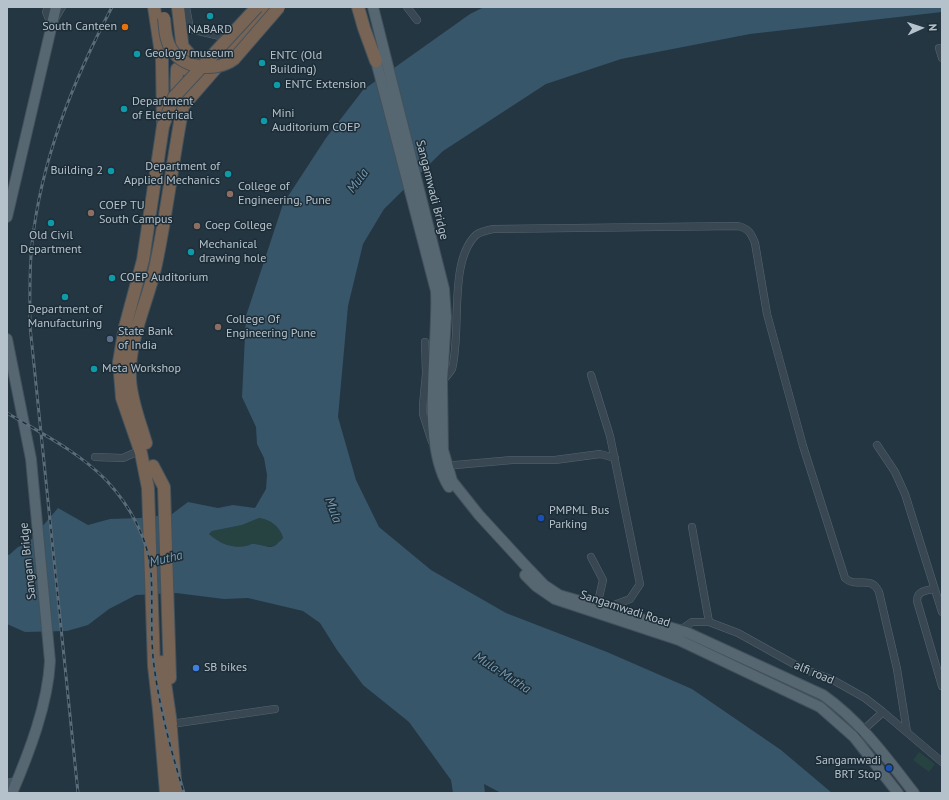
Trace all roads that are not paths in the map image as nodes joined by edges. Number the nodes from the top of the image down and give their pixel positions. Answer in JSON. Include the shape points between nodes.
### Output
{"nodes":[{"id":1,"x":48,"y":7,"type":"edge"},
{"id":2,"x":56,"y":7,"type":"edge"},
{"id":3,"x":62,"y":7,"type":"edge"},
{"id":4,"x":154,"y":7,"type":"edge"},
{"id":5,"x":171,"y":7,"type":"edge"},
{"id":6,"x":178,"y":7,"type":"edge"},
{"id":7,"x":186,"y":7,"type":"edge"},
{"id":8,"x":252,"y":7,"type":"edge"},
{"id":9,"x":257,"y":7,"type":"edge"},
{"id":10,"x":269,"y":7,"type":"edge"},
{"id":11,"x":279,"y":7,"type":"edge"},
{"id":12,"x":358,"y":7,"type":"edge"},
{"id":13,"x":367,"y":7,"type":"edge"},
{"id":14,"x":373,"y":7,"type":"edge"},
{"id":15,"x":407,"y":7,"type":"edge"},
{"id":16,"x":163,"y":12,"type":"edge"},
{"id":17,"x":417,"y":20,"type":"dead end"},
{"id":18,"x":51,"y":24,"type":"junction"},
{"id":19,"x":224,"y":37,"type":"junction"},
{"id":20,"x":183,"y":47,"type":"junction"},
{"id":21,"x":939,"y":48,"type":"dead end"},
{"id":22,"x":225,"y":55,"type":"junction"},
{"id":23,"x":942,"y":58,"type":"edge"},
{"id":24,"x":202,"y":60,"type":"junction"},
{"id":25,"x":376,"y":61,"type":"junction"},
{"id":26,"x":180,"y":78,"type":"junction"},
{"id":27,"x":187,"y":101,"type":"junction"},
{"id":28,"x":163,"y":126,"type":"junction"},
{"id":29,"x":7,"y":217,"type":"edge"},
{"id":30,"x":436,"y":271,"type":"junction"},
{"id":31,"x":7,"y":339,"type":"edge"},
{"id":32,"x":425,"y":342,"type":"dead end"},
{"id":33,"x":591,"y":375,"type":"dead end"},
{"id":34,"x":438,"y":382,"type":"junction"},
{"id":35,"x":877,"y":444,"type":"dead end"},
{"id":36,"x":141,"y":450,"type":"junction"},
{"id":37,"x":439,"y":452,"type":"junction"},
{"id":38,"x":95,"y":457,"type":"dead end"},
{"id":39,"x":615,"y":458,"type":"junction"},
{"id":40,"x":442,"y":466,"type":"junction"},
{"id":41,"x":156,"y":487,"type":"junction"},
{"id":42,"x":692,"y":527,"type":"dead end"},
{"id":43,"x":591,"y":557,"type":"dead end"},
{"id":44,"x":933,"y":589,"type":"junction"},
{"id":45,"x":602,"y":607,"type":"junction"},
{"id":46,"x":942,"y":612,"type":"edge"},
{"id":47,"x":708,"y":622,"type":"junction"},
{"id":48,"x":678,"y":634,"type":"junction"},
{"id":49,"x":162,"y":666,"type":"junction"},
{"id":50,"x":161,"y":684,"type":"junction"},
{"id":51,"x":942,"y":686,"type":"edge"},
{"id":52,"x":275,"y":709,"type":"dead end"},
{"id":53,"x":883,"y":712,"type":"junction"},
{"id":54,"x":171,"y":724,"type":"junction"},
{"id":55,"x":864,"y":729,"type":"junction"},
{"id":56,"x":907,"y":732,"type":"junction"},
{"id":57,"x":854,"y":737,"type":"junction"},
{"id":58,"x":942,"y":762,"type":"edge"},
{"id":59,"x":164,"y":778,"type":"junction"},
{"id":60,"x":11,"y":783,"type":"edge"},
{"id":61,"x":12,"y":793,"type":"edge"},
{"id":62,"x":156,"y":793,"type":"edge"},
{"id":63,"x":166,"y":793,"type":"edge"},
{"id":64,"x":176,"y":793,"type":"edge"},
{"id":65,"x":898,"y":793,"type":"edge"},
{"id":66,"x":914,"y":793,"type":"edge"}],
"edges":[{"from":1,"to":18,"type":"street","via":[[46,12]]},
{"from":2,"to":18,"type":"main road"},
{"from":3,"to":18,"type":"street"},
{"from":4,"to":28,"type":"highway","via":[[162,60]]},
{"from":5,"to":26,"type":"highway"},
{"from":6,"to":20,"type":"highway"},
{"from":7,"to":19,"type":"street","via":[[190,29]]},
{"from":8,"to":19,"type":"highway"},
{"from":9,"to":28,"type":"highway","bridge":true,"via":[[174,97]]},
{"from":10,"to":22,"type":"highway"},
{"from":11,"to":16,"type":"highway","bridge":true,"via":[[234,59],[228,64],[214,67],[192,64],[178,57],[169,46]]},
{"from":11,"to":22,"type":"highway","via":[[233,57]]},
{"from":12,"to":25,"type":"highway"},
{"from":13,"to":25,"type":"main road","name":"Sangamwadi Bridge","via":[[376,46]]},
{"from":14,"to":30,"type":"main road","name":"Sangamwadi Bridge"},
{"from":15,"to":17,"type":"street"},
{"from":18,"to":29,"type":"main road"},
{"from":19,"to":24,"type":"highway"},
{"from":20,"to":24,"type":"highway","via":[[192,57]]},
{"from":20,"to":26,"type":"highway","via":[[185,68]]},
{"from":21,"to":23,"type":"street"},
{"from":22,"to":27,"type":"highway"},
{"from":24,"to":26,"type":"highway"},
{"from":25,"to":30,"type":"main road","name":"Sangamwadi Bridge"},
{"from":26,"to":27,"type":"highway"},
{"from":27,"to":41,"type":"highway","via":[[156,264],[137,328],[130,364],[134,405],[153,466]]},
{"from":28,"to":36,"type":"highway","via":[[143,260],[125,327],[119,362],[122,398]]},
{"from":30,"to":34,"type":"main road","name":"Sangamwadi Bridge","via":[[444,289],[446,317]]},
{"from":31,"to":60,"type":"main road","name":"Sangam Bridge","via":[[31,459],[50,661],[49,682],[43,707]]},
{"from":32,"to":37,"type":"street","via":[[423,414]]},
{"from":33,"to":39,"type":"street"},
{"from":34,"to":37,"type":"main road","name":"Sangamwadi Bridge"},
{"from":34,"to":56,"type":"street","via":[[451,371],[456,345],[460,269],[466,249],[477,234],[493,229],[738,226],[747,228],[752,233],[755,243],[767,314],[803,446],[845,578],[853,582],[875,584],[879,592],[897,668]]},
{"from":35,"to":44,"type":"street","via":[[895,472],[905,494]]},
{"from":36,"to":38,"type":"street","via":[[123,458]]},
{"from":36,"to":41,"type":"highway"},
{"from":37,"to":40,"type":"main road","name":"Sangamwadi Road"},
{"from":39,"to":40,"type":"street","via":[[600,454],[555,460],[512,460]]},
{"from":39,"to":45,"type":"street","via":[[640,584],[630,599]]},
{"from":40,"to":45,"type":"main road","name":"Sangamwadi Road","via":[[474,510],[544,584],[559,595]]},
{"from":40,"to":48,"type":"main road","name":"Sangamwadi Road","via":[[443,478],[460,501],[545,594],[576,608]]},
{"from":41,"to":49,"type":"highway"},
{"from":41,"to":49,"type":"highway"},
{"from":42,"to":47,"type":"street"},
{"from":43,"to":45,"type":"street","via":[[603,580]]},
{"from":44,"to":46,"type":"street"},
{"from":44,"to":51,"type":"street","via":[[920,593],[916,601]]},
{"from":45,"to":48,"type":"main road","name":"Sangamwadi Road"},
{"from":47,"to":48,"type":"street","name":"alfi road","via":[[692,622]]},
{"from":47,"to":53,"type":"street","name":"alfi road","via":[[738,633],[801,668],[833,680],[865,698]]},
{"from":48,"to":55,"type":"main road","name":"Sangamwadi Road","via":[[823,695]]},
{"from":48,"to":57,"type":"main road","name":"Sangamwadi Road","via":[[726,661],[820,707]]},
{"from":49,"to":50,"type":"highway"},
{"from":49,"to":54,"type":"highway"},
{"from":50,"to":54,"type":"highway"},
{"from":50,"to":59,"type":"highway"},
{"from":52,"to":54,"type":"street"},
{"from":53,"to":55,"type":"street"},
{"from":53,"to":56,"type":"street","name":"alfi road"},
{"from":54,"to":64,"type":"highway"},
{"from":55,"to":57,"type":"street"},
{"from":55,"to":66,"type":"main road","name":"Sangamwadi Road"},
{"from":56,"to":58,"type":"street","name":"alfi road"},
{"from":57,"to":65,"type":"main road","name":"Sangamwadi Road"},
{"from":59,"to":62,"type":"highway"},
{"from":59,"to":63,"type":"highway"},
{"from":60,"to":61,"type":"main road","name":"Sangam Bridge"}]}
